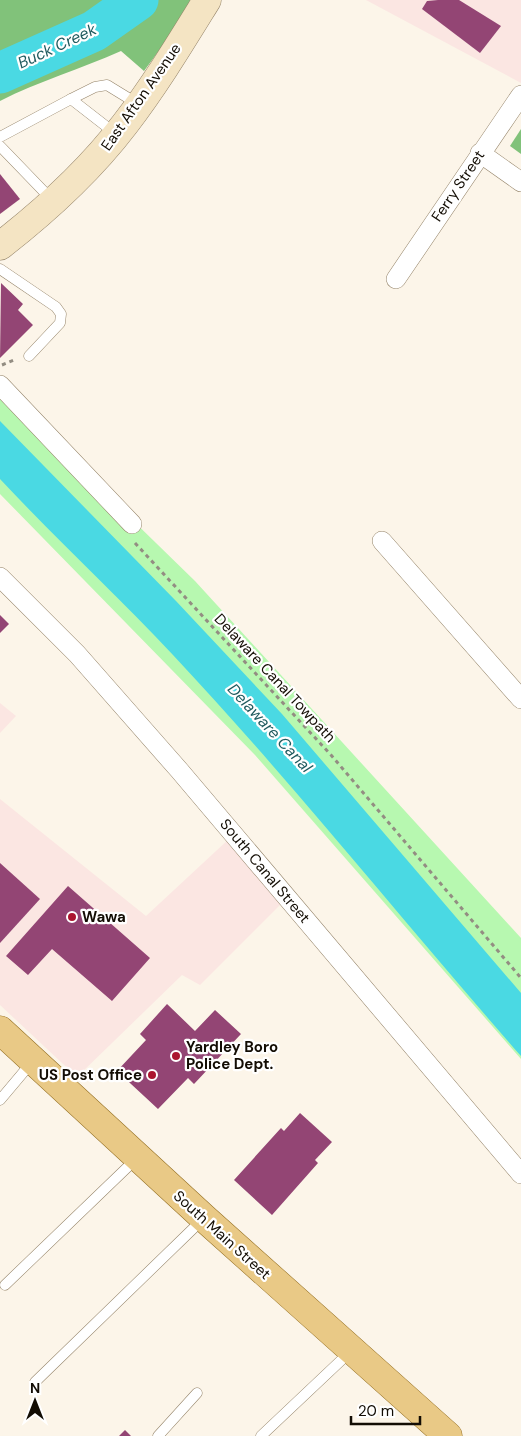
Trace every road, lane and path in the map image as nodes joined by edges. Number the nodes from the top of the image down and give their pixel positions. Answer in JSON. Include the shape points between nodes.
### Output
{"nodes":[{"id":1,"x":207,"y":0,"type":"edge"},
{"id":2,"x":521,"y":95,"type":"edge"},
{"id":3,"x":71,"y":99,"type":"junction"},
{"id":4,"x":138,"y":104,"type":"junction"},
{"id":5,"x":116,"y":134,"type":"junction"},
{"id":6,"x":0,"y":137,"type":"edge"},
{"id":7,"x":0,"y":146,"type":"edge"},
{"id":8,"x":480,"y":153,"type":"junction"},
{"id":9,"x":521,"y":182,"type":"edge"},
{"id":10,"x":53,"y":202,"type":"junction"},
{"id":11,"x":0,"y":246,"type":"edge"},
{"id":12,"x":0,"y":269,"type":"edge"},
{"id":13,"x":396,"y":279,"type":"dead end"},
{"id":14,"x":29,"y":356,"type":"dead end"},
{"id":15,"x":0,"y":384,"type":"edge"},
{"id":16,"x":132,"y":524,"type":"dead end"},
{"id":17,"x":382,"y":541,"type":"dead end"},
{"id":18,"x":134,"y":542,"type":"dead end"},
{"id":19,"x":0,"y":577,"type":"edge"},
{"id":20,"x":521,"y":699,"type":"edge"},
{"id":21,"x":521,"y":978,"type":"edge"},
{"id":22,"x":0,"y":1030,"type":"edge"},
{"id":23,"x":33,"y":1061,"type":"junction"},
{"id":24,"x":0,"y":1100,"type":"edge"},
{"id":25,"x":138,"y":1158,"type":"junction"},
{"id":26,"x":521,"y":1174,"type":"edge"},
{"id":27,"x":204,"y":1218,"type":"junction"},
{"id":28,"x":5,"y":1285,"type":"dead end"},
{"id":29,"x":352,"y":1350,"type":"junction"},
{"id":30,"x":35,"y":1382,"type":"dead end"},
{"id":31,"x":197,"y":1394,"type":"dead end"},
{"id":32,"x":158,"y":1436,"type":"edge"},
{"id":33,"x":261,"y":1436,"type":"edge"},
{"id":34,"x":448,"y":1436,"type":"edge"}],
"edges":[{"from":1,"to":4,"type":"main road","name":"East Afton Avenue"},
{"from":2,"to":8,"type":"street","name":"Ferry Street"},
{"from":3,"to":4,"type":"lane","via":[[107,85]]},
{"from":3,"to":5,"type":"lane"},
{"from":3,"to":6,"type":"lane"},
{"from":4,"to":5,"type":"main road","name":"East Afton Avenue"},
{"from":5,"to":10,"type":"main road","name":"East Afton Avenue"},
{"from":7,"to":10,"type":"lane"},
{"from":8,"to":9,"type":"street"},
{"from":8,"to":13,"type":"street","name":"Ferry Street"},
{"from":10,"to":11,"type":"main road","name":"East Afton Avenue"},
{"from":12,"to":14,"type":"lane","via":[[56,306],[61,314],[60,324]]},
{"from":15,"to":16,"type":"street"},
{"from":17,"to":20,"type":"street"},
{"from":18,"to":21,"type":"path","name":"Delaware Canal Towpath","via":[[331,755]]},
{"from":19,"to":26,"type":"street","name":"South Canal Street","via":[[77,654],[185,777]]},
{"from":22,"to":23,"type":"main road","name":"South Main Street"},
{"from":23,"to":24,"type":"lane"},
{"from":23,"to":25,"type":"main road","name":"South Main Street"},
{"from":25,"to":27,"type":"main road","name":"South Main Street"},
{"from":25,"to":28,"type":"lane"},
{"from":27,"to":29,"type":"main road","name":"South Main Street"},
{"from":27,"to":30,"type":"lane"},
{"from":29,"to":33,"type":"lane"},
{"from":29,"to":34,"type":"main road","name":"South Main Street"},
{"from":31,"to":32,"type":"lane"}]}
